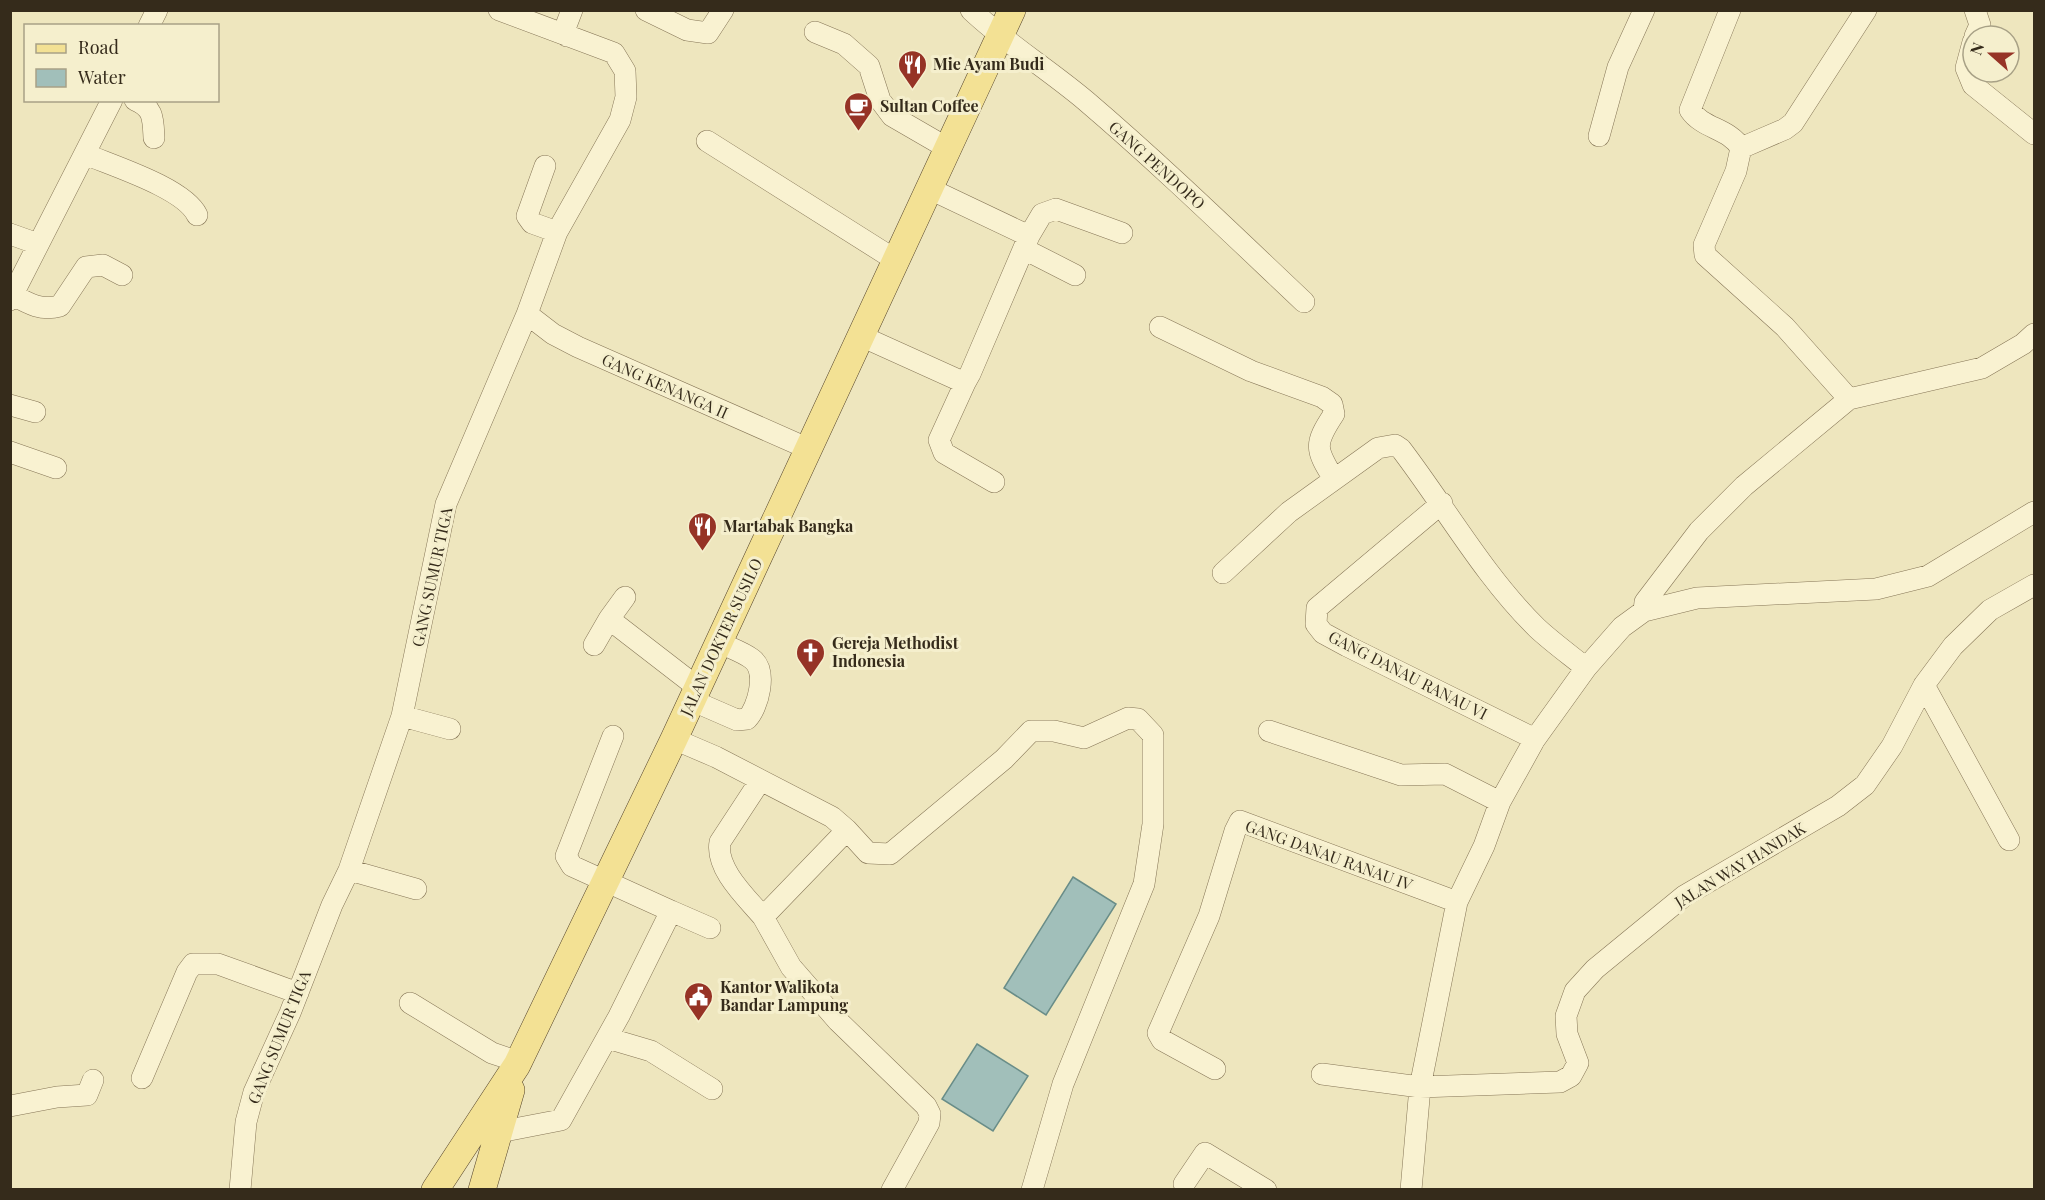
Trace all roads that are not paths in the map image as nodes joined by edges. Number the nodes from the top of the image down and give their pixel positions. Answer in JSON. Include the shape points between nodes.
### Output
{"nodes":[{"id":1,"x":157,"y":10,"type":"edge"},
{"id":2,"x":499,"y":10,"type":"edge"},
{"id":3,"x":572,"y":10,"type":"edge"},
{"id":4,"x":646,"y":10,"type":"edge"},
{"id":5,"x":723,"y":10,"type":"edge"},
{"id":6,"x":971,"y":10,"type":"edge"},
{"id":7,"x":1012,"y":10,"type":"edge"},
{"id":8,"x":1644,"y":10,"type":"edge"},
{"id":9,"x":1730,"y":10,"type":"edge"},
{"id":10,"x":1866,"y":10,"type":"edge"},
{"id":11,"x":150,"y":24,"type":"edge"},
{"id":12,"x":815,"y":32,"type":"dead end"},
{"id":13,"x":567,"y":36,"type":"junction"},
{"id":14,"x":1000,"y":38,"type":"junction"},
{"id":15,"x":1973,"y":84,"type":"edge"},
{"id":16,"x":111,"y":102,"type":"edge"},
{"id":17,"x":140,"y":102,"type":"edge"},
{"id":18,"x":2034,"y":135,"type":"edge"},
{"id":19,"x":1599,"y":136,"type":"dead end"},
{"id":20,"x":154,"y":138,"type":"dead end"},
{"id":21,"x":707,"y":141,"type":"dead end"},
{"id":22,"x":1741,"y":148,"type":"junction"},
{"id":23,"x":949,"y":149,"type":"junction"},
{"id":24,"x":85,"y":154,"type":"junction"},
{"id":25,"x":545,"y":166,"type":"dead end"},
{"id":26,"x":930,"y":189,"type":"junction"},
{"id":27,"x":197,"y":214,"type":"dead end"},
{"id":28,"x":557,"y":232,"type":"junction"},
{"id":29,"x":1122,"y":233,"type":"dead end"},
{"id":30,"x":10,"y":234,"type":"edge"},
{"id":31,"x":1027,"y":242,"type":"junction"},
{"id":32,"x":39,"y":244,"type":"junction"},
{"id":33,"x":897,"y":261,"type":"junction"},
{"id":34,"x":122,"y":275,"type":"dead end"},
{"id":35,"x":1075,"y":276,"type":"dead end"},
{"id":36,"x":12,"y":297,"type":"edge"},
{"id":37,"x":1304,"y":302,"type":"dead end"},
{"id":38,"x":526,"y":314,"type":"junction"},
{"id":39,"x":1160,"y":327,"type":"dead end"},
{"id":40,"x":2034,"y":334,"type":"edge"},
{"id":41,"x":861,"y":336,"type":"junction"},
{"id":42,"x":965,"y":383,"type":"junction"},
{"id":43,"x":1849,"y":399,"type":"junction"},
{"id":44,"x":10,"y":405,"type":"edge"},
{"id":45,"x":35,"y":412,"type":"dead end"},
{"id":46,"x":809,"y":449,"type":"junction"},
{"id":47,"x":10,"y":452,"type":"edge"},
{"id":48,"x":56,"y":468,"type":"dead end"},
{"id":49,"x":1334,"y":479,"type":"junction"},
{"id":50,"x":994,"y":482,"type":"dead end"},
{"id":51,"x":1442,"y":503,"type":"junction"},
{"id":52,"x":2034,"y":512,"type":"edge"},
{"id":53,"x":1223,"y":573,"type":"dead end"},
{"id":54,"x":2034,"y":585,"type":"edge"},
{"id":55,"x":625,"y":597,"type":"dead end"},
{"id":56,"x":1644,"y":611,"type":"junction"},
{"id":57,"x":609,"y":619,"type":"junction"},
{"id":58,"x":718,"y":642,"type":"junction"},
{"id":59,"x":594,"y":645,"type":"dead end"},
{"id":60,"x":1587,"y":668,"type":"junction"},
{"id":61,"x":1924,"y":685,"type":"junction"},
{"id":62,"x":694,"y":694,"type":"junction"},
{"id":63,"x":402,"y":716,"type":"junction"},
{"id":64,"x":450,"y":729,"type":"dead end"},
{"id":65,"x":1269,"y":731,"type":"dead end"},
{"id":66,"x":613,"y":736,"type":"dead end"},
{"id":67,"x":674,"y":739,"type":"junction"},
{"id":68,"x":1535,"y":739,"type":"junction"},
{"id":69,"x":760,"y":781,"type":"junction"},
{"id":70,"x":1500,"y":802,"type":"junction"},
{"id":71,"x":847,"y":830,"type":"junction"},
{"id":72,"x":2009,"y":840,"type":"dead end"},
{"id":73,"x":349,"y":870,"type":"junction"},
{"id":74,"x":606,"y":881,"type":"junction"},
{"id":75,"x":416,"y":889,"type":"dead end"},
{"id":76,"x":1457,"y":902,"type":"junction"},
{"id":77,"x":670,"y":911,"type":"junction"},
{"id":78,"x":763,"y":917,"type":"junction"},
{"id":79,"x":710,"y":928,"type":"dead end"},
{"id":80,"x":298,"y":993,"type":"junction"},
{"id":81,"x":410,"y":1003,"type":"dead end"},
{"id":82,"x":607,"y":1038,"type":"junction"},
{"id":83,"x":518,"y":1064,"type":"junction"},
{"id":84,"x":1215,"y":1069,"type":"dead end"},
{"id":85,"x":1322,"y":1074,"type":"dead end"},
{"id":86,"x":142,"y":1078,"type":"dead end"},
{"id":87,"x":93,"y":1080,"type":"dead end"},
{"id":88,"x":1420,"y":1087,"type":"junction"},
{"id":89,"x":712,"y":1089,"type":"dead end"},
{"id":90,"x":10,"y":1106,"type":"edge"},
{"id":91,"x":499,"y":1132,"type":"junction"},
{"id":92,"x":1184,"y":1184,"type":"dead end"},
{"id":93,"x":240,"y":1190,"type":"edge"},
{"id":94,"x":435,"y":1190,"type":"edge"},
{"id":95,"x":482,"y":1190,"type":"edge"},
{"id":96,"x":892,"y":1190,"type":"edge"},
{"id":97,"x":1032,"y":1190,"type":"edge"},
{"id":98,"x":1266,"y":1190,"type":"edge"},
{"id":99,"x":1411,"y":1190,"type":"edge"}],
"edges":[{"from":1,"to":11,"type":"street"},
{"from":2,"to":13,"type":"street","name":"GANG SUMUR TIGA"},
{"from":3,"to":13,"type":"street","via":[[565,25]]},
{"from":4,"to":5,"type":"street","via":[[696,33],[708,33]]},
{"from":6,"to":14,"type":"street","name":"GANG PENDOPO"},
{"from":7,"to":14,"type":"main road","name":"JALAN DOKTER SUSILO"},
{"from":8,"to":19,"type":"street","via":[[1618,67]]},
{"from":9,"to":22,"type":"street","via":[[1690,110],[1697,121],[1734,138]]},
{"from":10,"to":22,"type":"street","via":[[1793,123]]},
{"from":12,"to":23,"type":"street","via":[[844,44],[868,66],[880,100],[892,116]]},
{"from":13,"to":28,"type":"street","name":"GANG SUMUR TIGA","via":[[614,53],[625,71],[626,97],[620,120]]},
{"from":14,"to":23,"type":"main road","name":"JALAN DOKTER SUSILO"},
{"from":14,"to":37,"type":"street","name":"GANG PENDOPO","via":[[1083,99],[1151,158]]},
{"from":15,"to":18,"type":"street"},
{"from":16,"to":24,"type":"street"},
{"from":17,"to":20,"type":"street","via":[[148,105],[153,114]]},
{"from":21,"to":33,"type":"street"},
{"from":22,"to":43,"type":"street","via":[[1736,171],[1704,245],[1705,255],[1785,327]]},
{"from":23,"to":26,"type":"main road","name":"JALAN DOKTER SUSILO"},
{"from":24,"to":27,"type":"street","via":[[167,190],[192,205]]},
{"from":24,"to":32,"type":"street"},
{"from":25,"to":28,"type":"street","via":[[527,216],[532,223]]},
{"from":26,"to":31,"type":"street"},
{"from":26,"to":33,"type":"main road","name":"JALAN DOKTER SUSILO"},
{"from":28,"to":38,"type":"street","name":"GANG SUMUR TIGA"},
{"from":29,"to":31,"type":"street","via":[[1056,209],[1042,214]]},
{"from":30,"to":32,"type":"street"},
{"from":31,"to":35,"type":"street"},
{"from":31,"to":42,"type":"street"},
{"from":32,"to":36,"type":"street"},
{"from":33,"to":41,"type":"main road","name":"JALAN DOKTER SUSILO"},
{"from":34,"to":36,"type":"street","via":[[103,265],[86,267],[60,306],[47,309]]},
{"from":38,"to":46,"type":"street","name":"GANG KENANGA II","via":[[578,347]]},
{"from":38,"to":63,"type":"street","name":"GANG SUMUR TIGA","via":[[446,504]]},
{"from":39,"to":49,"type":"street","via":[[1332,404],[1334,414],[1318,437],[1319,454]]},
{"from":40,"to":43,"type":"street","via":[[1982,368]]},
{"from":41,"to":42,"type":"street"},
{"from":41,"to":46,"type":"main road","name":"JALAN DOKTER SUSILO"},
{"from":42,"to":50,"type":"street","via":[[939,447]]},
{"from":43,"to":56,"type":"street","via":[[1744,486],[1699,531],[1645,602]]},
{"from":44,"to":45,"type":"street"},
{"from":46,"to":58,"type":"main road","name":"JALAN DOKTER SUSILO"},
{"from":47,"to":48,"type":"street"},
{"from":49,"to":51,"type":"street","via":[[1378,448],[1395,445]]},
{"from":49,"to":53,"type":"street","via":[[1289,512]]},
{"from":51,"to":60,"type":"street","via":[[1487,570],[1537,627]]},
{"from":51,"to":68,"type":"street","name":"GANG DANAU RANAU VI","via":[[1317,608],[1317,624],[1323,633]]},
{"from":52,"to":56,"type":"street","via":[[1928,576],[1876,589],[1697,598]]},
{"from":54,"to":61,"type":"street","name":"JALAN WAY HANDAK","via":[[1990,609],[1953,646]]},
{"from":55,"to":57,"type":"street"},
{"from":56,"to":60,"type":"street","via":[[1622,627]]},
{"from":57,"to":59,"type":"street"},
{"from":57,"to":62,"type":"street"},
{"from":58,"to":62,"type":"main road","name":"JALAN DOKTER SUSILO"},
{"from":58,"to":62,"type":"street","via":[[753,659],[758,667],[759,692],[753,713],[738,720]]},
{"from":60,"to":68,"type":"street"},
{"from":61,"to":72,"type":"street"},
{"from":61,"to":88,"type":"street","name":"JALAN WAY HANDAK","via":[[1892,746],[1865,785],[1838,806],[1684,896],[1595,969],[1575,991],[1566,1016],[1567,1034],[1578,1063],[1571,1076],[1560,1082]]},
{"from":62,"to":67,"type":"main road","name":"JALAN DOKTER SUSILO"},
{"from":63,"to":64,"type":"street"},
{"from":63,"to":73,"type":"street","name":"GANG SUMUR TIGA"},
{"from":65,"to":70,"type":"street","via":[[1401,775],[1445,774]]},
{"from":66,"to":74,"type":"street","via":[[566,856],[572,866]]},
{"from":67,"to":69,"type":"street"},
{"from":67,"to":74,"type":"main road","name":"JALAN DOKTER SUSILO"},
{"from":68,"to":70,"type":"street"},
{"from":69,"to":71,"type":"street","via":[[832,817]]},
{"from":69,"to":78,"type":"street","via":[[718,848],[720,859],[735,883]]},
{"from":70,"to":76,"type":"street"},
{"from":71,"to":78,"type":"street"},
{"from":71,"to":97,"type":"street","via":[[868,853],[890,854],[1004,759],[1031,731],[1054,731],[1084,738],[1128,718],[1138,719],[1153,735],[1153,824],[1143,884],[1063,1084]]},
{"from":73,"to":75,"type":"street"},
{"from":73,"to":80,"type":"street","name":"GANG SUMUR TIGA"},
{"from":74,"to":77,"type":"street"},
{"from":74,"to":83,"type":"main road","name":"JALAN DOKTER SUSILO"},
{"from":76,"to":84,"type":"street","name":"GANG DANAU RANAU IV","via":[[1240,821],[1209,916],[1158,1033],[1162,1040]]},
{"from":76,"to":88,"type":"street"},
{"from":77,"to":79,"type":"street"},
{"from":77,"to":82,"type":"street"},
{"from":78,"to":96,"type":"street","via":[[790,967],[930,1114],[929,1123]]},
{"from":80,"to":86,"type":"street","via":[[218,964],[193,964]]},
{"from":80,"to":93,"type":"street","name":"GANG SUMUR TIGA","via":[[254,1092],[246,1122]]},
{"from":81,"to":83,"type":"street","via":[[492,1053]]},
{"from":82,"to":89,"type":"street","via":[[651,1051]]},
{"from":82,"to":91,"type":"street","via":[[561,1120]]},
{"from":83,"to":91,"type":"main road","name":"JALAN DOKTER SUSILO"},
{"from":83,"to":94,"type":"main road","name":"JALAN DOKTER SUSILO"},
{"from":85,"to":88,"type":"street","name":"JALAN WAY HANDAK"},
{"from":87,"to":90,"type":"street","via":[[87,1095]]},
{"from":88,"to":99,"type":"street"},
{"from":91,"to":95,"type":"main road","name":"JALAN DOKTER SUSILO"},
{"from":92,"to":98,"type":"street","via":[[1205,1153]]}]}
